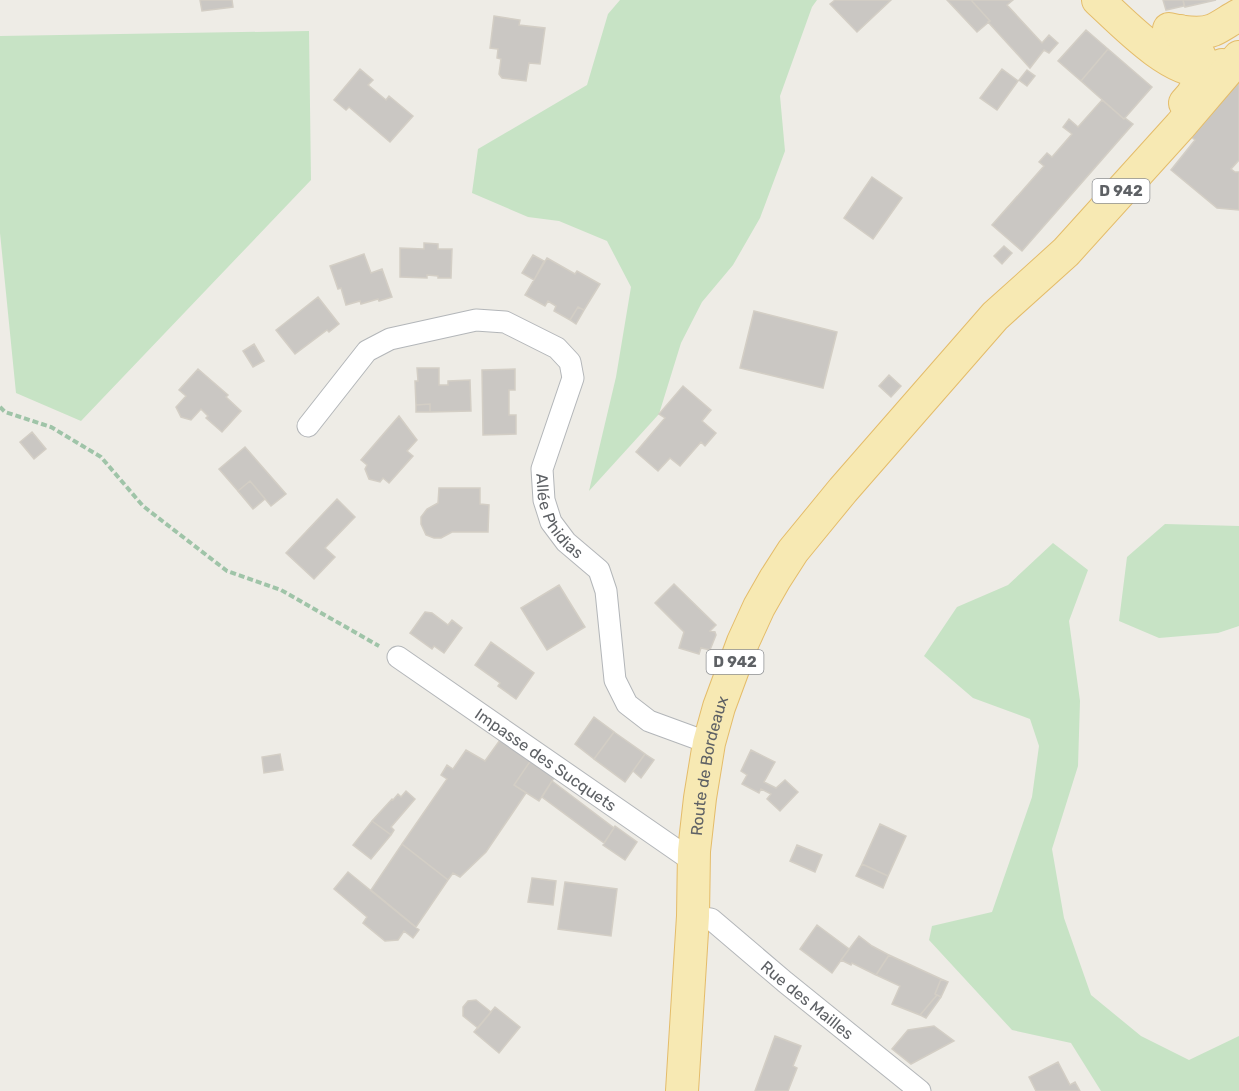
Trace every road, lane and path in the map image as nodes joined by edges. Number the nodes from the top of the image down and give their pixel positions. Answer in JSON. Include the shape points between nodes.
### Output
{"nodes":[{"id":1,"x":1098,"y":0,"type":"edge"},
{"id":2,"x":1239,"y":15,"type":"edge"},
{"id":3,"x":1239,"y":39,"type":"edge"},
{"id":4,"x":1172,"y":43,"type":"junction"},
{"id":5,"x":1239,"y":55,"type":"edge"},
{"id":6,"x":1205,"y":71,"type":"junction"},
{"id":7,"x":1165,"y":112,"type":"junction"},
{"id":8,"x":995,"y":316,"type":"junction"},
{"id":9,"x":0,"y":407,"type":"edge"},
{"id":10,"x":308,"y":426,"type":"dead end"},
{"id":11,"x":398,"y":657,"type":"joint"},
{"id":12,"x":709,"y":743,"type":"junction"},
{"id":13,"x":694,"y":862,"type":"junction"},
{"id":14,"x":693,"y":916,"type":"junction"},
{"id":15,"x":682,"y":1091,"type":"edge"},
{"id":16,"x":920,"y":1091,"type":"edge"}],
"edges":[{"from":1,"to":4,"type":"main road","via":[[1158,26]]},
{"from":2,"to":4,"type":"main road","via":[[1213,30]]},
{"from":3,"to":6,"type":"main road"},
{"from":4,"to":6,"type":"main road","via":[[1190,39]]},
{"from":4,"to":7,"type":"main road","via":[[1175,80]]},
{"from":5,"to":6,"type":"main road"},
{"from":5,"to":8,"type":"main road","name":"Route de Bordeaux","number":"D 942","via":[[1066,252]]},
{"from":6,"to":7,"type":"main road","number":"D 942"},
{"from":6,"to":8,"type":"main road","via":[[1192,95]]},
{"from":7,"to":8,"type":"main road","name":"Route de Bordeaux","number":"D 942","via":[[1050,237]]},
{"from":8,"to":12,"type":"main road","name":"Route de Bordeaux","number":"D 942","via":[[793,551],[743,642]]},
{"from":9,"to":11,"type":"path","via":[[51,427],[101,457],[143,506],[227,571],[281,590]]},
{"from":10,"to":12,"type":"street","name":"Allée Phidias","via":[[367,351],[390,339],[476,320],[505,322],[557,348],[570,362],[573,378],[542,469],[544,500],[551,522],[566,542],[599,570],[606,591],[615,680],[627,704],[650,721]]},
{"from":11,"to":13,"type":"street","name":"Impasse des Sucquets"},
{"from":12,"to":13,"type":"main road","name":"Route de Bordeaux","number":"D 942"},
{"from":13,"to":14,"type":"main road","name":"Route de Bordeaux","number":"D 942"},
{"from":14,"to":15,"type":"main road","name":"Route de Bordeaux","number":"D 942"},
{"from":14,"to":16,"type":"street","name":"Rue des Mailles","via":[[711,919]]}]}
